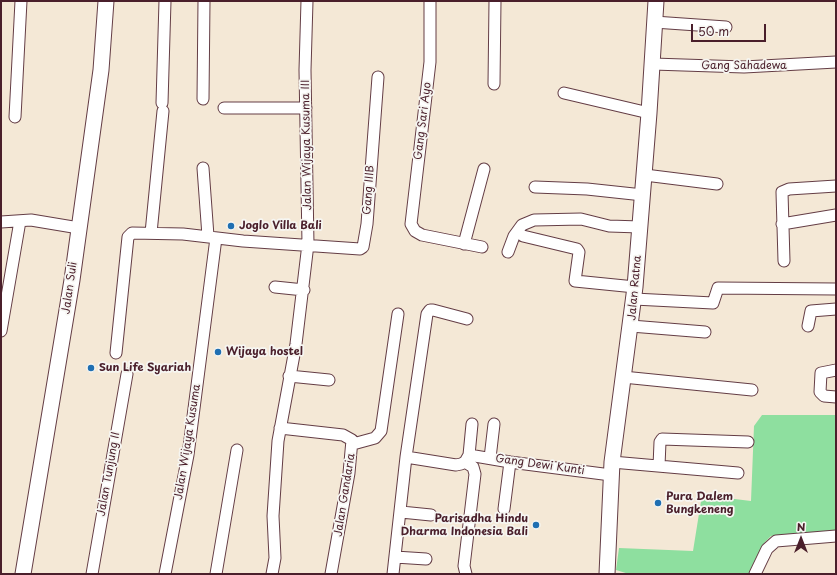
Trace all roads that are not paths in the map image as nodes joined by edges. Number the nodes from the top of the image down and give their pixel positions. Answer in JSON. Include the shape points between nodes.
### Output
{"nodes":[{"id":1,"x":21,"y":1,"type":"edge"},
{"id":2,"x":106,"y":1,"type":"edge"},
{"id":3,"x":165,"y":1,"type":"edge"},
{"id":4,"x":204,"y":1,"type":"edge"},
{"id":5,"x":307,"y":1,"type":"edge"},
{"id":6,"x":430,"y":1,"type":"edge"},
{"id":7,"x":495,"y":1,"type":"edge"},
{"id":8,"x":656,"y":1,"type":"edge"},
{"id":9,"x":654,"y":22,"type":"junction"},
{"id":10,"x":726,"y":27,"type":"dead end"},
{"id":11,"x":836,"y":62,"type":"edge"},
{"id":12,"x":653,"y":64,"type":"junction"},
{"id":13,"x":378,"y":78,"type":"dead end"},
{"id":14,"x":494,"y":84,"type":"dead end"},
{"id":15,"x":564,"y":93,"type":"dead end"},
{"id":16,"x":203,"y":99,"type":"dead end"},
{"id":17,"x":224,"y":108,"type":"dead end"},
{"id":18,"x":306,"y":108,"type":"junction"},
{"id":19,"x":649,"y":113,"type":"junction"},
{"id":20,"x":15,"y":117,"type":"dead end"},
{"id":21,"x":203,"y":168,"type":"dead end"},
{"id":22,"x":484,"y":169,"type":"dead end"},
{"id":23,"x":645,"y":175,"type":"junction"},
{"id":24,"x":716,"y":184,"type":"dead end"},
{"id":25,"x":836,"y":186,"type":"edge"},
{"id":26,"x":535,"y":187,"type":"dead end"},
{"id":27,"x":643,"y":195,"type":"junction"},
{"id":28,"x":836,"y":216,"type":"edge"},
{"id":29,"x":20,"y":221,"type":"junction"},
{"id":30,"x":1,"y":222,"type":"edge"},
{"id":31,"x":782,"y":224,"type":"junction"},
{"id":32,"x":640,"y":227,"type":"junction"},
{"id":33,"x":79,"y":228,"type":"junction"},
{"id":34,"x":151,"y":233,"type":"junction"},
{"id":35,"x":523,"y":236,"type":"dead end"},
{"id":36,"x":212,"y":237,"type":"junction"},
{"id":37,"x":308,"y":244,"type":"junction"},
{"id":38,"x":464,"y":244,"type":"junction"},
{"id":39,"x":482,"y":247,"type":"dead end"},
{"id":40,"x":508,"y":252,"type":"dead end"},
{"id":41,"x":784,"y":261,"type":"dead end"},
{"id":42,"x":275,"y":287,"type":"dead end"},
{"id":43,"x":836,"y":289,"type":"edge"},
{"id":44,"x":304,"y":290,"type":"junction"},
{"id":45,"x":635,"y":293,"type":"junction"},
{"id":46,"x":836,"y":309,"type":"edge"},
{"id":47,"x":398,"y":314,"type":"dead end"},
{"id":48,"x":467,"y":319,"type":"dead end"},
{"id":49,"x":631,"y":326,"type":"junction"},
{"id":50,"x":808,"y":326,"type":"dead end"},
{"id":51,"x":1,"y":331,"type":"edge"},
{"id":52,"x":706,"y":332,"type":"dead end"},
{"id":53,"x":116,"y":353,"type":"dead end"},
{"id":54,"x":836,"y":370,"type":"edge"},
{"id":55,"x":127,"y":374,"type":"dead end"},
{"id":56,"x":289,"y":376,"type":"junction"},
{"id":57,"x":623,"y":377,"type":"junction"},
{"id":58,"x":329,"y":380,"type":"dead end"},
{"id":59,"x":752,"y":390,"type":"dead end"},
{"id":60,"x":836,"y":397,"type":"edge"},
{"id":61,"x":472,"y":424,"type":"dead end"},
{"id":62,"x":494,"y":424,"type":"dead end"},
{"id":63,"x":280,"y":428,"type":"junction"},
{"id":64,"x":748,"y":442,"type":"dead end"},
{"id":65,"x":353,"y":444,"type":"junction"},
{"id":66,"x":237,"y":450,"type":"dead end"},
{"id":67,"x":406,"y":457,"type":"junction"},
{"id":68,"x":490,"y":458,"type":"junction"},
{"id":69,"x":467,"y":459,"type":"junction"},
{"id":70,"x":510,"y":462,"type":"junction"},
{"id":71,"x":659,"y":466,"type":"junction"},
{"id":72,"x":612,"y":468,"type":"junction"},
{"id":73,"x":738,"y":474,"type":"dead end"},
{"id":74,"x":504,"y":509,"type":"dead end"},
{"id":75,"x":401,"y":512,"type":"junction"},
{"id":76,"x":431,"y":515,"type":"dead end"},
{"id":77,"x":836,"y":536,"type":"edge"},
{"id":78,"x":395,"y":557,"type":"junction"},
{"id":79,"x":426,"y":559,"type":"dead end"},
{"id":80,"x":23,"y":574,"type":"edge"},
{"id":81,"x":92,"y":574,"type":"edge"},
{"id":82,"x":165,"y":574,"type":"edge"},
{"id":83,"x":216,"y":574,"type":"edge"},
{"id":84,"x":272,"y":574,"type":"edge"},
{"id":85,"x":330,"y":574,"type":"edge"},
{"id":86,"x":393,"y":574,"type":"edge"},
{"id":87,"x":466,"y":574,"type":"edge"},
{"id":88,"x":607,"y":574,"type":"edge"},
{"id":89,"x":755,"y":574,"type":"edge"}],
"edges":[{"from":1,"to":20,"type":"street"},
{"from":2,"to":33,"type":"main road","name":"Jalan Suli","via":[[101,70]]},
{"from":3,"to":34,"type":"street","via":[[162,107]]},
{"from":4,"to":16,"type":"street"},
{"from":5,"to":18,"type":"street","name":"Jalan Wijaya Kusuma III"},
{"from":6,"to":38,"type":"street","name":"Gang Sari Ayo","via":[[428,76],[412,224],[415,231],[422,235]]},
{"from":7,"to":14,"type":"street"},
{"from":8,"to":9,"type":"main road","name":"Jalan Ratna"},
{"from":9,"to":10,"type":"street"},
{"from":9,"to":12,"type":"main road","name":"Jalan Ratna"},
{"from":11,"to":12,"type":"street","name":"Gang Sahadewa","via":[[744,67]]},
{"from":12,"to":19,"type":"main road","name":"Jalan Ratna"},
{"from":13,"to":37,"type":"street","name":"Gang IIIB","via":[[365,244],[360,248]]},
{"from":15,"to":19,"type":"street"},
{"from":17,"to":18,"type":"street"},
{"from":18,"to":37,"type":"street","name":"Jalan Wijaya Kusuma III"},
{"from":19,"to":23,"type":"main road","name":"Jalan Ratna"},
{"from":21,"to":36,"type":"street","name":"Jalan Wijaya Kusuma"},
{"from":22,"to":38,"type":"street"},
{"from":23,"to":24,"type":"street"},
{"from":23,"to":27,"type":"main road","name":"Jalan Ratna"},
{"from":25,"to":31,"type":"street","via":[[784,190],[780,196]]},
{"from":26,"to":27,"type":"street"},
{"from":27,"to":32,"type":"main road","name":"Jalan Ratna"},
{"from":28,"to":31,"type":"street"},
{"from":29,"to":30,"type":"street"},
{"from":29,"to":33,"type":"street","via":[[39,221]]},
{"from":29,"to":51,"type":"street"},
{"from":31,"to":41,"type":"street"},
{"from":32,"to":40,"type":"street","via":[[609,226],[581,219],[534,220],[522,225],[514,236]]},
{"from":32,"to":45,"type":"main road","name":"Jalan Ratna"},
{"from":33,"to":80,"type":"main road","name":"Jalan Suli","via":[[52,411]]},
{"from":34,"to":36,"type":"street","name":"Gang IIIB"},
{"from":34,"to":53,"type":"street","name":"Gang IIIB","via":[[132,233],[128,237]]},
{"from":35,"to":45,"type":"street","via":[[577,249],[579,252],[575,281]]},
{"from":36,"to":37,"type":"street","name":"Gang IIIB"},
{"from":36,"to":82,"type":"street","name":"Jalan Wijaya Kusuma","via":[[188,455]]},
{"from":37,"to":44,"type":"street","name":"Jalan Wijaya Kusuma III"},
{"from":38,"to":39,"type":"street"},
{"from":42,"to":44,"type":"street"},
{"from":43,"to":45,"type":"street","via":[[718,288],[713,303]]},
{"from":44,"to":56,"type":"street","name":"Jalan Wijaya Kusuma III"},
{"from":45,"to":49,"type":"main road","name":"Jalan Ratna"},
{"from":46,"to":50,"type":"street","via":[[811,311]]},
{"from":47,"to":65,"type":"street","via":[[381,431],[375,438]]},
{"from":48,"to":67,"type":"street","via":[[428,311]]},
{"from":49,"to":52,"type":"street"},
{"from":49,"to":57,"type":"main road","name":"Jalan Ratna"},
{"from":54,"to":60,"type":"street","via":[[821,373],[820,392],[824,396]]},
{"from":55,"to":81,"type":"street","name":"Jalan Tunjung II"},
{"from":56,"to":58,"type":"street"},
{"from":56,"to":63,"type":"street","name":"Jalan Wijaya Kusuma III"},
{"from":57,"to":59,"type":"street"},
{"from":57,"to":72,"type":"main road","name":"Jalan Ratna"},
{"from":61,"to":69,"type":"street"},
{"from":62,"to":68,"type":"street"},
{"from":63,"to":65,"type":"street","name":"Jalan Gandaria","via":[[343,435]]},
{"from":63,"to":84,"type":"street","name":"Jalan Wijaya Kusuma III","via":[[272,516],[275,558]]},
{"from":64,"to":71,"type":"street","via":[[662,439]]},
{"from":65,"to":85,"type":"street","name":"Jalan Gandaria"},
{"from":66,"to":83,"type":"street"},
{"from":67,"to":69,"type":"street","name":"Gang Dewi Kunti","via":[[456,465]]},
{"from":67,"to":75,"type":"street"},
{"from":68,"to":69,"type":"street","name":"Gang Dewi Kunti"},
{"from":68,"to":70,"type":"street","name":"Gang Dewi Kunti"},
{"from":69,"to":87,"type":"street","via":[[475,474],[464,566]]},
{"from":70,"to":72,"type":"street","name":"Gang Dewi Kunti"},
{"from":70,"to":74,"type":"street"},
{"from":71,"to":72,"type":"street","name":"Gang Dewi Kunti"},
{"from":71,"to":73,"type":"street","name":"Gang Dewi Kunti"},
{"from":72,"to":88,"type":"main road","name":"Jalan Ratna"},
{"from":75,"to":76,"type":"street"},
{"from":75,"to":78,"type":"street"},
{"from":77,"to":89,"type":"street","via":[[776,541],[767,549]]},
{"from":78,"to":79,"type":"street"},
{"from":78,"to":86,"type":"street"}]}
